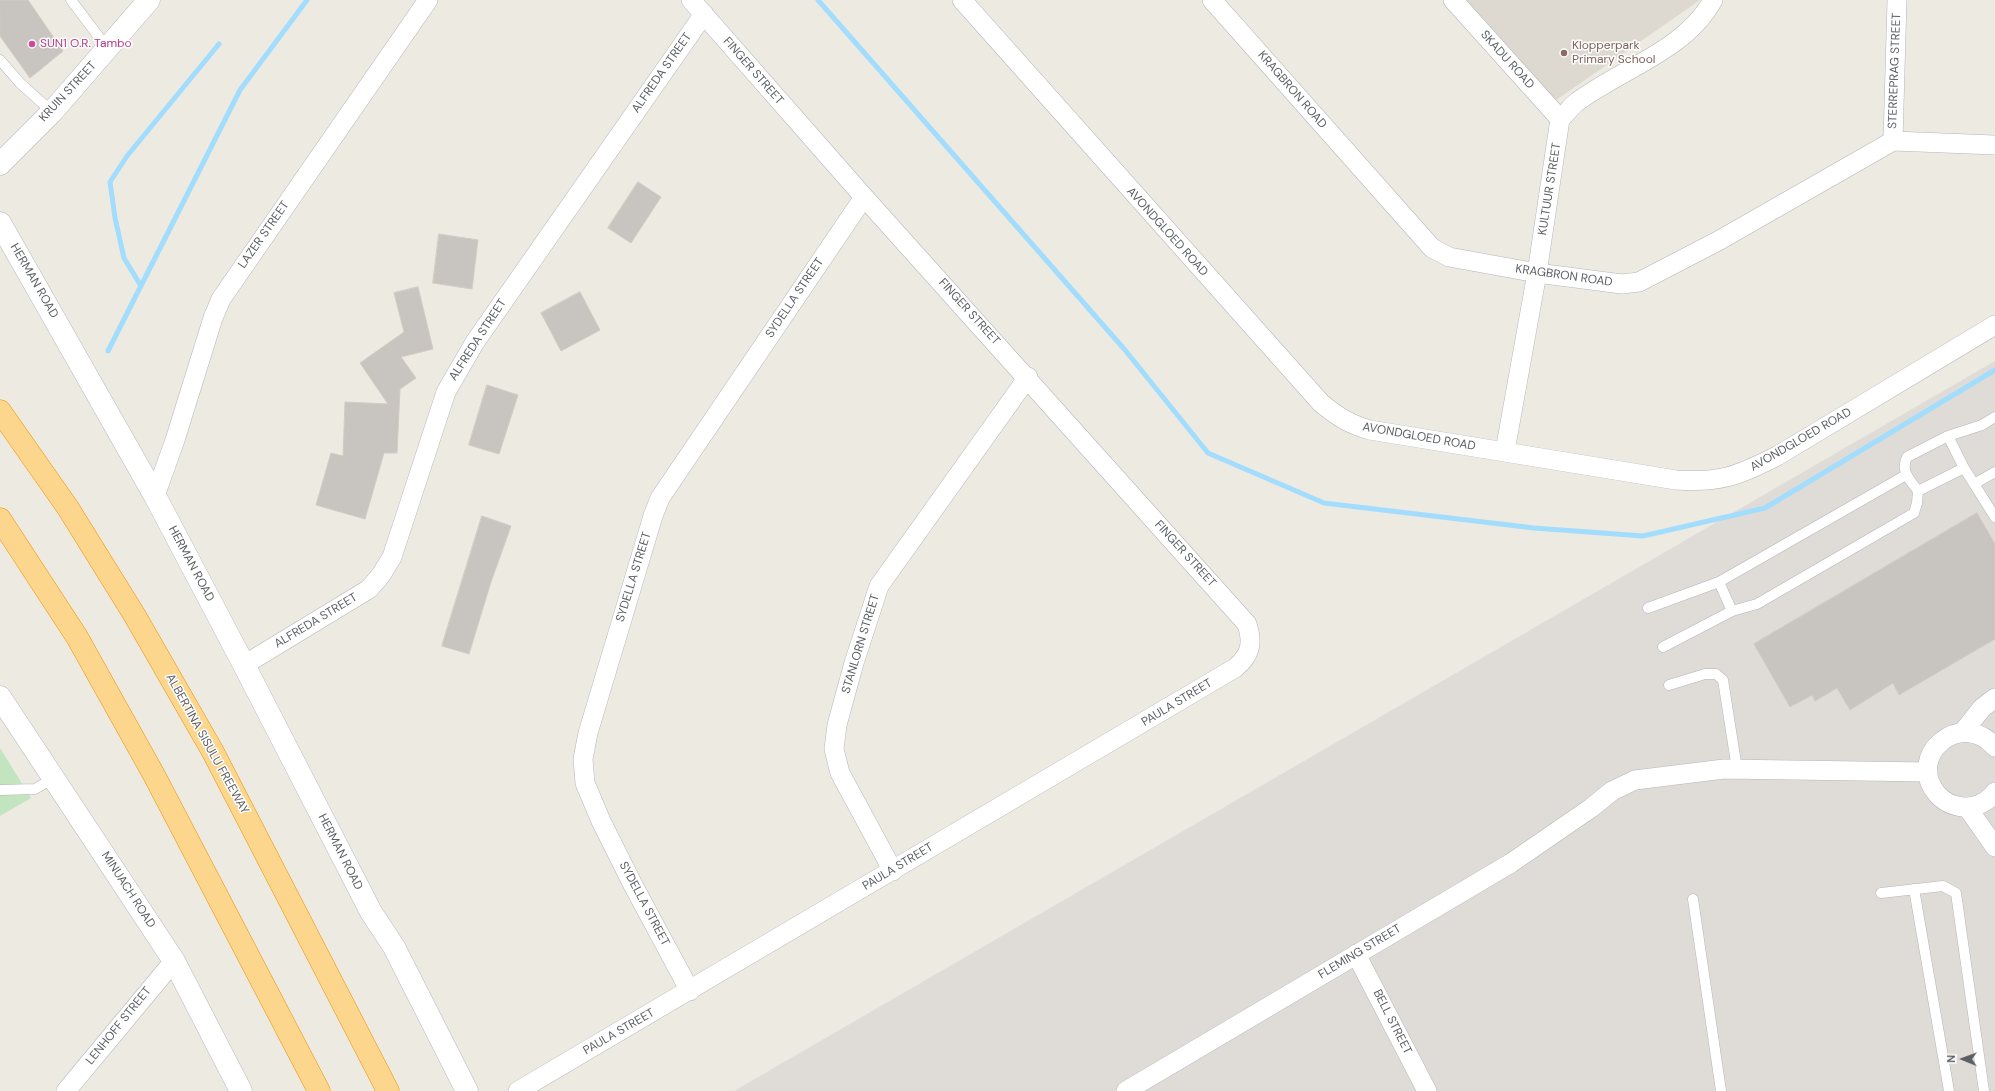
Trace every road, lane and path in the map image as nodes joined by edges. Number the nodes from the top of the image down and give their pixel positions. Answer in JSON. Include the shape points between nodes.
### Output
{"nodes":[{"id":1,"x":71,"y":0,"type":"edge"},
{"id":2,"x":149,"y":0,"type":"edge"},
{"id":3,"x":428,"y":0,"type":"edge"},
{"id":4,"x":691,"y":0,"type":"edge"},
{"id":5,"x":962,"y":0,"type":"edge"},
{"id":6,"x":1212,"y":0,"type":"edge"},
{"id":7,"x":1453,"y":0,"type":"edge"},
{"id":8,"x":1713,"y":0,"type":"edge"},
{"id":9,"x":1898,"y":0,"type":"edge"},
{"id":10,"x":704,"y":14,"type":"junction"},
{"id":11,"x":108,"y":49,"type":"junction"},
{"id":12,"x":2,"y":67,"type":"edge"},
{"id":13,"x":52,"y":112,"type":"junction"},
{"id":14,"x":1560,"y":119,"type":"junction"},
{"id":15,"x":1892,"y":141,"type":"junction"},
{"id":16,"x":1995,"y":145,"type":"edge"},
{"id":17,"x":0,"y":164,"type":"edge"},
{"id":18,"x":864,"y":197,"type":"junction"},
{"id":19,"x":0,"y":223,"type":"edge"},
{"id":20,"x":1537,"y":274,"type":"junction"},
{"id":21,"x":1995,"y":325,"type":"edge"},
{"id":22,"x":1028,"y":378,"type":"junction"},
{"id":23,"x":0,"y":411,"type":"edge"},
{"id":24,"x":1995,"y":418,"type":"edge"},
{"id":25,"x":1948,"y":436,"type":"junction"},
{"id":26,"x":1506,"y":451,"type":"junction"},
{"id":27,"x":1964,"y":468,"type":"junction"},
{"id":28,"x":1995,"y":472,"type":"edge"},
{"id":29,"x":1906,"y":475,"type":"junction"},
{"id":30,"x":1974,"y":484,"type":"junction"},
{"id":31,"x":1918,"y":492,"type":"junction"},
{"id":32,"x":155,"y":496,"type":"junction"},
{"id":33,"x":1995,"y":517,"type":"edge"},
{"id":34,"x":0,"y":519,"type":"edge"},
{"id":35,"x":1719,"y":582,"type":"junction"},
{"id":36,"x":1648,"y":608,"type":"dead end"},
{"id":37,"x":1732,"y":611,"type":"junction"},
{"id":38,"x":1247,"y":624,"type":"joint"},
{"id":39,"x":1663,"y":647,"type":"dead end"},
{"id":40,"x":244,"y":665,"type":"junction"},
{"id":41,"x":1669,"y":684,"type":"dead end"},
{"id":42,"x":0,"y":697,"type":"edge"},
{"id":43,"x":1995,"y":698,"type":"edge"},
{"id":44,"x":1963,"y":732,"type":"junction"},
{"id":45,"x":1995,"y":747,"type":"edge"},
{"id":46,"x":1737,"y":769,"type":"junction"},
{"id":47,"x":1928,"y":772,"type":"junction"},
{"id":48,"x":54,"y":778,"type":"junction"},
{"id":49,"x":0,"y":790,"type":"edge"},
{"id":50,"x":1995,"y":792,"type":"edge"},
{"id":51,"x":1967,"y":807,"type":"junction"},
{"id":52,"x":1995,"y":846,"type":"edge"},
{"id":53,"x":892,"y":871,"type":"junction"},
{"id":54,"x":1914,"y":889,"type":"junction"},
{"id":55,"x":1881,"y":893,"type":"dead end"},
{"id":56,"x":1693,"y":899,"type":"dead end"},
{"id":57,"x":371,"y":912,"type":"junction"},
{"id":58,"x":1356,"y":954,"type":"junction"},
{"id":59,"x":174,"y":961,"type":"junction"},
{"id":60,"x":690,"y":991,"type":"junction"},
{"id":61,"x":66,"y":1091,"type":"edge"},
{"id":62,"x":241,"y":1091,"type":"edge"},
{"id":63,"x":318,"y":1091,"type":"edge"},
{"id":64,"x":388,"y":1091,"type":"edge"},
{"id":65,"x":454,"y":1091,"type":"edge"},
{"id":66,"x":467,"y":1091,"type":"edge"},
{"id":67,"x":518,"y":1091,"type":"edge"},
{"id":68,"x":1126,"y":1091,"type":"edge"},
{"id":69,"x":1427,"y":1091,"type":"edge"},
{"id":70,"x":1721,"y":1091,"type":"edge"},
{"id":71,"x":1949,"y":1091,"type":"edge"},
{"id":72,"x":1984,"y":1091,"type":"edge"}],
"edges":[{"from":1,"to":11,"type":"lane"},
{"from":2,"to":11,"type":"main road","name":"KRUIN STREET"},
{"from":3,"to":32,"type":"street","name":"LAZER STREET","via":[[221,299]]},
{"from":4,"to":10,"type":"street","name":"FINGER STREET"},
{"from":5,"to":26,"type":"street","name":"AVONDGLOED ROAD","via":[[1321,403],[1341,419],[1370,430]]},
{"from":6,"to":20,"type":"street","name":"KRAGBRON ROAD","via":[[1432,248],[1449,257]]},
{"from":7,"to":14,"type":"street","name":"SKADU ROAD"},
{"from":8,"to":14,"type":"street","via":[[1689,31],[1641,64],[1577,102]]},
{"from":9,"to":15,"type":"street","name":"STERREPRAG STREET"},
{"from":10,"to":18,"type":"street","name":"FINGER STREET"},
{"from":10,"to":40,"type":"street","name":"ALFREDA STREET","via":[[456,372],[446,392],[392,557],[381,575],[369,589]]},
{"from":11,"to":13,"type":"main road","name":"KRUIN STREET"},
{"from":12,"to":13,"type":"lane"},
{"from":13,"to":17,"type":"main road","name":"KRUIN STREET"},
{"from":14,"to":20,"type":"street","name":"KULTUUR STREET"},
{"from":15,"to":16,"type":"street"},
{"from":15,"to":20,"type":"street","name":"KRAGBRON ROAD","via":[[1647,280],[1622,284]]},
{"from":18,"to":22,"type":"street","name":"FINGER STREET"},
{"from":18,"to":60,"type":"street","name":"SYDELLA STREET","via":[[660,498],[588,733],[582,768],[586,787],[630,878]]},
{"from":19,"to":32,"type":"main road","name":"HERMAN ROAD"},
{"from":20,"to":26,"type":"street","name":"KULTUUR STREET"},
{"from":21,"to":26,"type":"street","name":"AVONDGLOED ROAD","via":[[1777,456],[1750,470],[1723,479],[1700,482],[1676,480]]},
{"from":22,"to":38,"type":"street","name":"FINGER STREET"},
{"from":22,"to":53,"type":"street","name":"STANLORN STREET","via":[[879,586],[837,725],[834,749],[840,774]]},
{"from":23,"to":64,"type":"highway","name":"ALBERTINA SISULU FREEWAY","via":[[72,515],[135,616],[213,752]]},
{"from":24,"to":25,"type":"lane"},
{"from":25,"to":27,"type":"lane"},
{"from":25,"to":29,"type":"lane","via":[[1908,457],[1904,464]]},
{"from":27,"to":30,"type":"lane"},
{"from":27,"to":31,"type":"lane"},
{"from":28,"to":30,"type":"lane"},
{"from":29,"to":31,"type":"lane"},
{"from":29,"to":35,"type":"lane"},
{"from":30,"to":33,"type":"lane"},
{"from":31,"to":37,"type":"lane","via":[[1914,513],[1757,604]]},
{"from":32,"to":40,"type":"main road","name":"HERMAN ROAD"},
{"from":34,"to":63,"type":"highway","via":[[77,637],[154,776]]},
{"from":35,"to":36,"type":"lane"},
{"from":35,"to":37,"type":"lane"},
{"from":37,"to":39,"type":"lane"},
{"from":38,"to":53,"type":"street","name":"PAULA STREET","via":[[1250,649],[1247,657],[1236,668]]},
{"from":40,"to":57,"type":"main road","name":"HERMAN ROAD"},
{"from":41,"to":46,"type":"lane","via":[[1705,674],[1716,674],[1723,680]]},
{"from":42,"to":48,"type":"main road","name":"MINUACH ROAD"},
{"from":43,"to":44,"type":"street","via":[[1982,708]]},
{"from":44,"to":45,"type":"street","via":[[1982,736]]},
{"from":44,"to":47,"type":"street","via":[[1949,736],[1937,744],[1932,753]]},
{"from":46,"to":47,"type":"street","name":"FLEMING STREET"},
{"from":46,"to":58,"type":"street","name":"FLEMING STREET","via":[[1688,772],[1635,780],[1612,791],[1592,808],[1511,863]]},
{"from":47,"to":51,"type":"street","via":[[1934,790],[1940,798],[1953,805]]},
{"from":48,"to":49,"type":"lane","via":[[35,789]]},
{"from":48,"to":59,"type":"main road","name":"MINUACH ROAD"},
{"from":50,"to":51,"type":"street","via":[[1986,801]]},
{"from":51,"to":52,"type":"street"},
{"from":53,"to":60,"type":"street","name":"PAULA STREET"},
{"from":54,"to":55,"type":"lane"},
{"from":54,"to":71,"type":"lane"},
{"from":54,"to":72,"type":"lane","via":[[1943,886],[1956,893]]},
{"from":56,"to":70,"type":"lane"},
{"from":57,"to":65,"type":"main road","name":"HERMAN ROAD","via":[[384,952]]},
{"from":57,"to":66,"type":"main road","name":"HERMAN ROAD","via":[[394,947]]},
{"from":58,"to":68,"type":"street","name":"FLEMING STREET","via":[[1216,1040]]},
{"from":58,"to":69,"type":"street","name":"BELL STREET"},
{"from":59,"to":61,"type":"street","name":"LENHOFF STREET"},
{"from":59,"to":62,"type":"main road","name":"MINUACH ROAD"},
{"from":60,"to":67,"type":"street","name":"PAULA STREET"}]}
